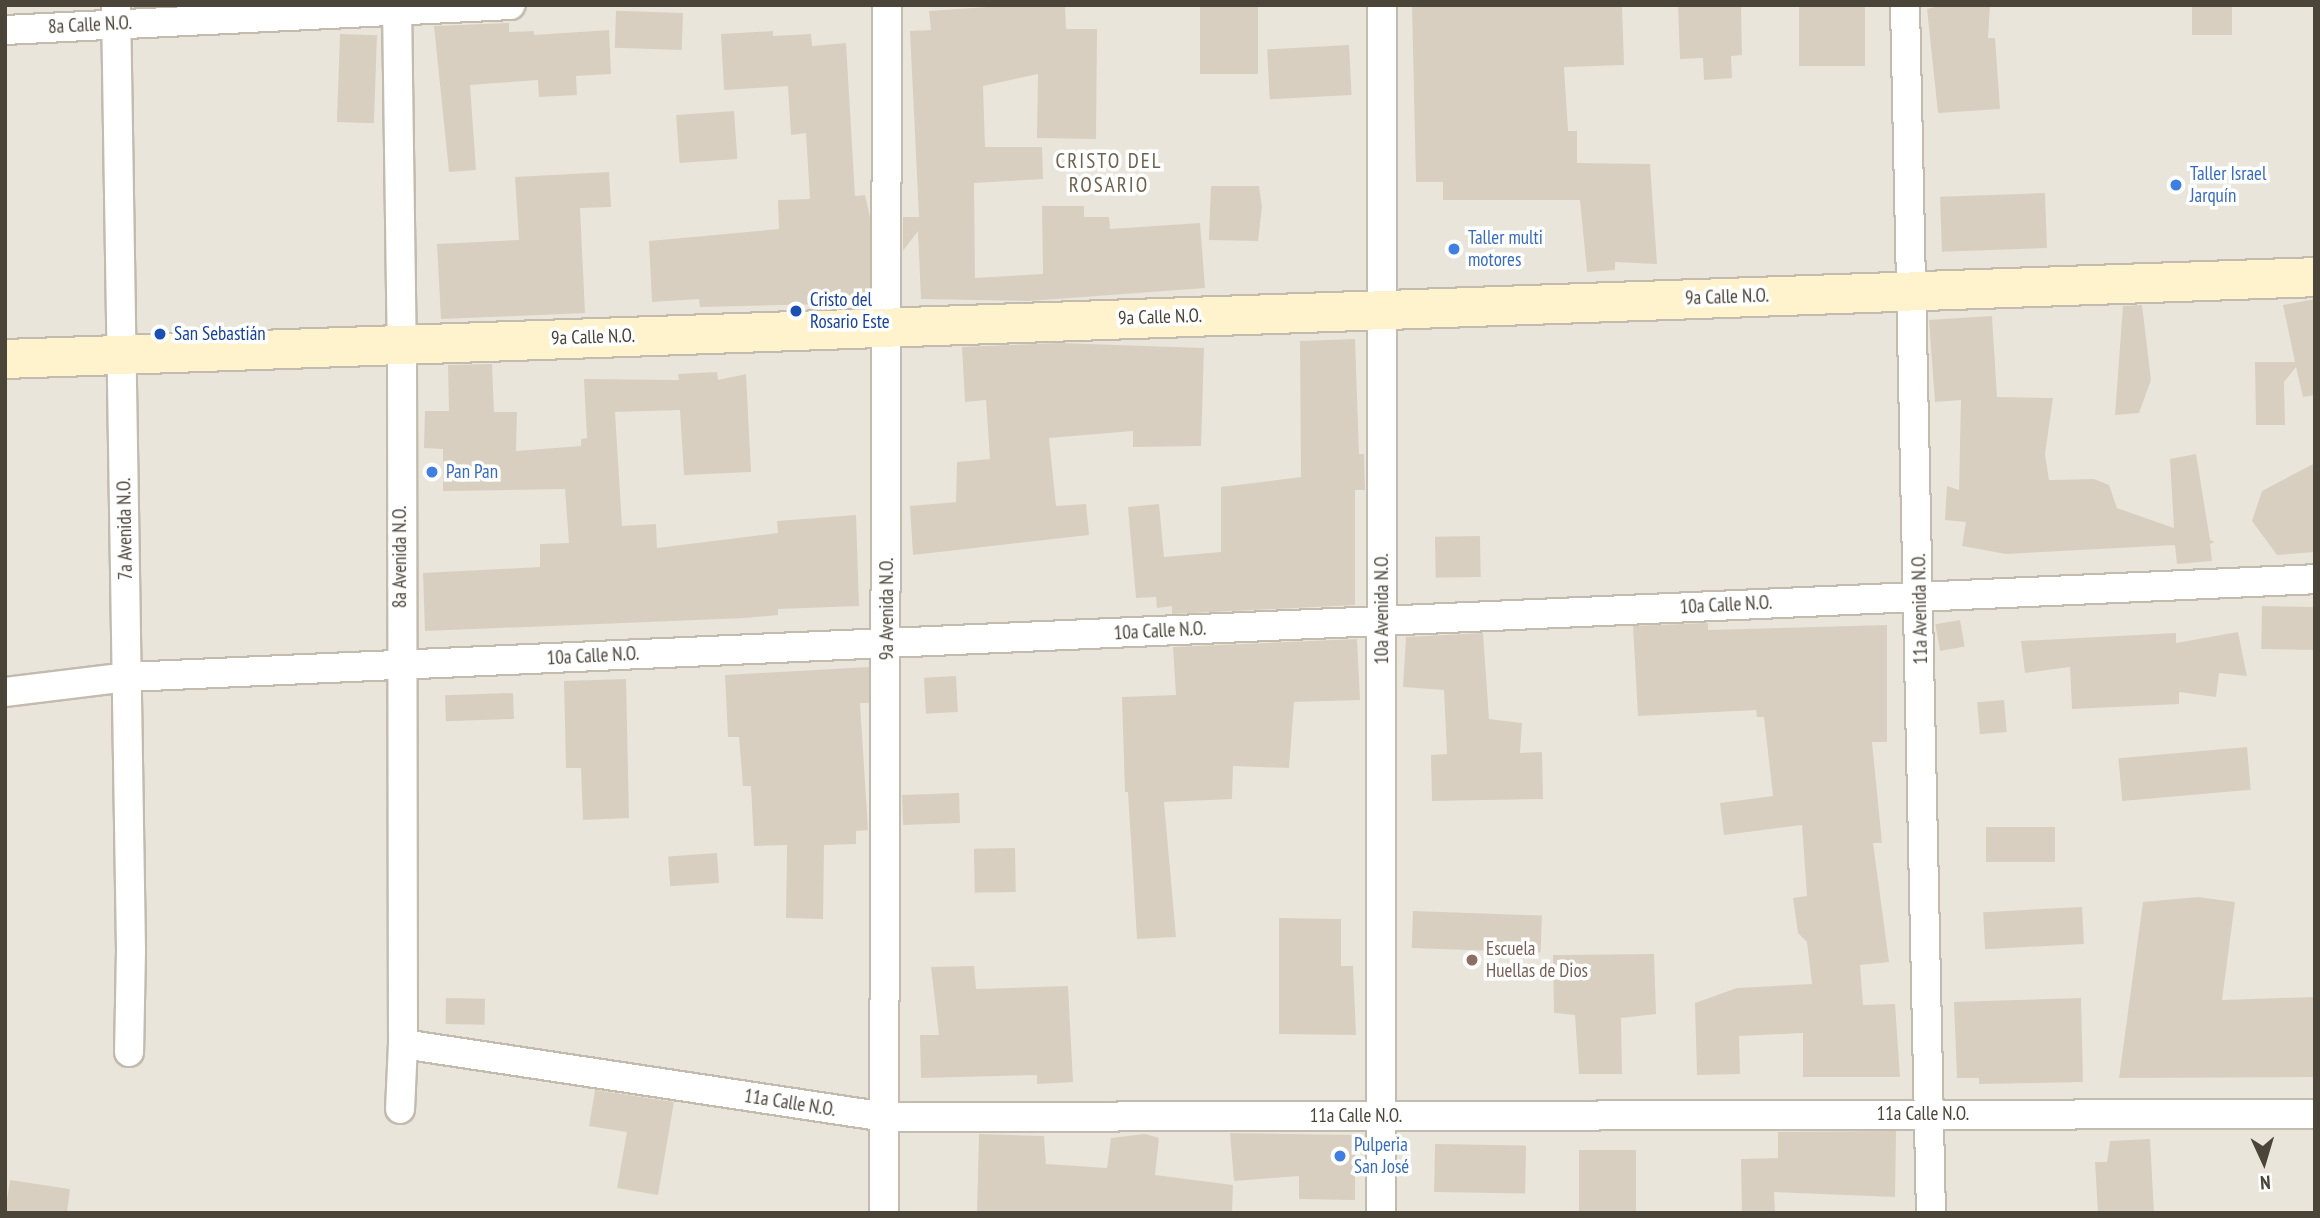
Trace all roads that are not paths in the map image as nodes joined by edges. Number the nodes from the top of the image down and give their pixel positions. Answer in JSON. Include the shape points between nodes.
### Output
{"nodes":[{"id":1,"x":510,"y":5,"type":"edge"},
{"id":2,"x":887,"y":5,"type":"edge"},
{"id":3,"x":1382,"y":5,"type":"edge"},
{"id":4,"x":1905,"y":5,"type":"edge"},
{"id":5,"x":397,"y":8,"type":"edge"},
{"id":6,"x":117,"y":15,"type":"edge"},
{"id":7,"x":5,"y":30,"type":"edge"},
{"id":8,"x":2315,"y":277,"type":"edge"},
{"id":9,"x":1913,"y":291,"type":"junction"},
{"id":10,"x":1382,"y":309,"type":"junction"},
{"id":11,"x":888,"y":327,"type":"junction"},
{"id":12,"x":402,"y":344,"type":"junction"},
{"id":13,"x":123,"y":354,"type":"junction"},
{"id":14,"x":5,"y":359,"type":"edge"},
{"id":15,"x":2315,"y":579,"type":"edge"},
{"id":16,"x":1920,"y":597,"type":"junction"},
{"id":17,"x":1382,"y":621,"type":"junction"},
{"id":18,"x":887,"y":643,"type":"junction"},
{"id":19,"x":399,"y":665,"type":"junction"},
{"id":20,"x":127,"y":677,"type":"junction"},
{"id":21,"x":5,"y":692,"type":"edge"},
{"id":22,"x":403,"y":1044,"type":"junction"},
{"id":23,"x":129,"y":1052,"type":"dead end"},
{"id":24,"x":400,"y":1110,"type":"dead end"},
{"id":25,"x":1933,"y":1114,"type":"junction"},
{"id":26,"x":2315,"y":1114,"type":"edge"},
{"id":27,"x":1382,"y":1116,"type":"junction"},
{"id":28,"x":884,"y":1117,"type":"junction"},
{"id":29,"x":884,"y":1213,"type":"edge"},
{"id":30,"x":1381,"y":1213,"type":"edge"},
{"id":31,"x":1931,"y":1213,"type":"edge"}],
"edges":[{"from":1,"to":5,"type":"street","name":"8a Calle N.O."},
{"from":2,"to":11,"type":"street","name":"9a Avenida N.O."},
{"from":3,"to":10,"type":"street","name":"10a Avenida N.O."},
{"from":4,"to":9,"type":"street","name":"11a Avenida N.O."},
{"from":5,"to":6,"type":"street","name":"8a Calle N.O."},
{"from":5,"to":12,"type":"street","name":"8a Avenida N.O."},
{"from":6,"to":7,"type":"street","name":"8a Calle N.O."},
{"from":6,"to":13,"type":"street","name":"7a Avenida N.O."},
{"from":8,"to":9,"type":"street","name":"9a Calle N.O."},
{"from":9,"to":10,"type":"street","name":"9a Calle N.O."},
{"from":9,"to":16,"type":"street","name":"11a Avenida N.O."},
{"from":10,"to":11,"type":"street","name":"9a Calle N.O."},
{"from":10,"to":17,"type":"street","name":"10a Avenida N.O."},
{"from":11,"to":12,"type":"street","name":"9a Calle N.O."},
{"from":11,"to":18,"type":"street","name":"9a Avenida N.O."},
{"from":12,"to":13,"type":"street","name":"9a Calle N.O."},
{"from":12,"to":19,"type":"street","name":"8a Avenida N.O."},
{"from":13,"to":14,"type":"street","name":"9a Calle N.O."},
{"from":13,"to":20,"type":"street","name":"7a Avenida N.O."},
{"from":15,"to":16,"type":"street","name":"10a Calle N.O."},
{"from":16,"to":17,"type":"street","name":"10a Calle N.O."},
{"from":16,"to":25,"type":"street","name":"11a Avenida N.O."},
{"from":17,"to":18,"type":"street","name":"10a Calle N.O."},
{"from":17,"to":27,"type":"street","name":"10a Avenida N.O."},
{"from":18,"to":19,"type":"street","name":"10a Calle N.O."},
{"from":18,"to":28,"type":"street","name":"9a Avenida N.O."},
{"from":19,"to":20,"type":"street","name":"10a Calle N.O."},
{"from":19,"to":22,"type":"street","name":"8a Avenida N.O."},
{"from":20,"to":21,"type":"street","name":"10a Calle N.O."},
{"from":20,"to":23,"type":"street","name":"7a Avenida N.O."},
{"from":22,"to":24,"type":"street","name":"8a Avenida N.O."},
{"from":22,"to":28,"type":"street","name":"11a Calle N.O."},
{"from":25,"to":26,"type":"street","name":"11a Calle N.O."},
{"from":25,"to":27,"type":"street","name":"11a Calle N.O."},
{"from":25,"to":31,"type":"street","name":"11a Avenida N.O."},
{"from":27,"to":28,"type":"street","name":"11a Calle N.O."},
{"from":27,"to":30,"type":"street","name":"10a Avenida N.O."},
{"from":28,"to":29,"type":"street","name":"9a Avenida N.O."}]}
